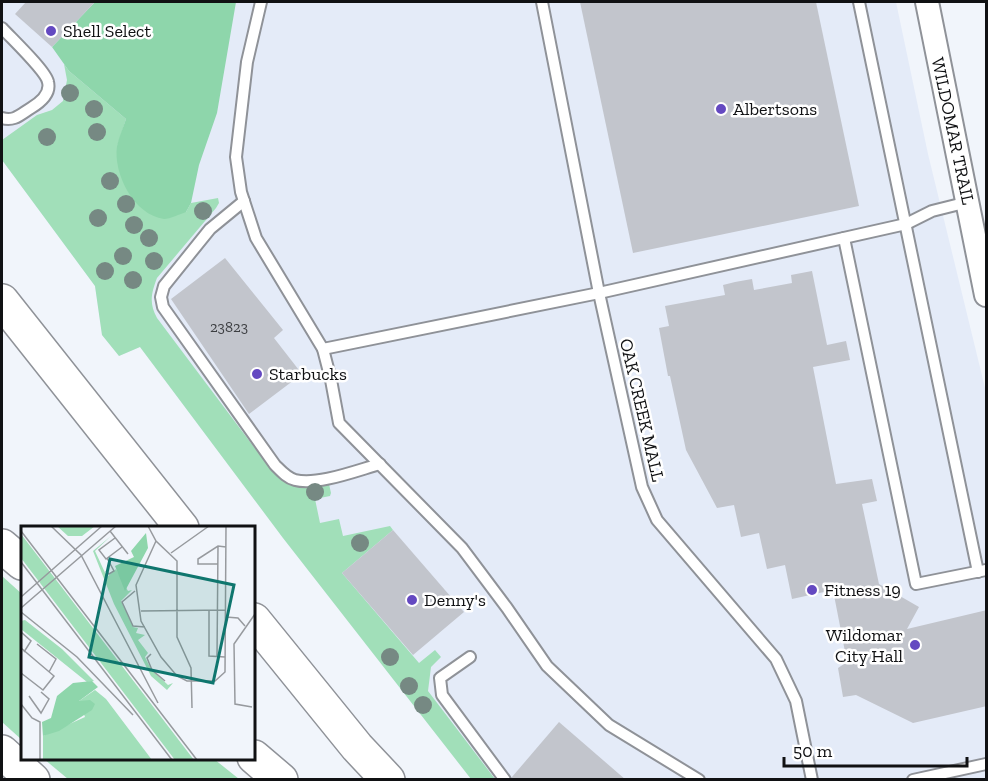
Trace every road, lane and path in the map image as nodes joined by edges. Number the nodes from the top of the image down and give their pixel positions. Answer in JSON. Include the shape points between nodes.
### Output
{"nodes":[{"id":1,"x":261,"y":2,"type":"edge"},
{"id":2,"x":542,"y":2,"type":"edge"},
{"id":3,"x":859,"y":2,"type":"edge"},
{"id":4,"x":927,"y":2,"type":"edge"},
{"id":5,"x":2,"y":27,"type":"edge"},
{"id":6,"x":2,"y":118,"type":"edge"},
{"id":7,"x":244,"y":201,"type":"junction"},
{"id":8,"x":968,"y":202,"type":"junction"},
{"id":9,"x":906,"y":224,"type":"junction"},
{"id":10,"x":844,"y":238,"type":"junction"},
{"id":11,"x":983,"y":257,"type":"edge"},
{"id":12,"x":599,"y":293,"type":"junction"},
{"id":13,"x":987,"y":295,"type":"edge"},
{"id":14,"x":2,"y":301,"type":"edge"},
{"id":15,"x":322,"y":349,"type":"junction"},
{"id":16,"x":380,"y":465,"type":"junction"},
{"id":17,"x":180,"y":526,"type":"edge"},
{"id":18,"x":2,"y":546,"type":"edge"},
{"id":19,"x":21,"y":562,"type":"edge"},
{"id":20,"x":982,"y":571,"type":"edge"},
{"id":21,"x":255,"y":621,"type":"edge"},
{"id":22,"x":470,"y":657,"type":"dead end"},
{"id":23,"x":2,"y":752,"type":"edge"},
{"id":24,"x":255,"y":757,"type":"edge"},
{"id":25,"x":987,"y":764,"type":"edge"},
{"id":26,"x":33,"y":780,"type":"edge"},
{"id":27,"x":281,"y":780,"type":"edge"},
{"id":28,"x":388,"y":780,"type":"edge"},
{"id":29,"x":505,"y":780,"type":"edge"},
{"id":30,"x":699,"y":780,"type":"edge"},
{"id":31,"x":812,"y":780,"type":"edge"},
{"id":32,"x":913,"y":780,"type":"edge"}],
"edges":[{"from":1,"to":7,"type":"lane","via":[[248,62],[236,157]]},
{"from":2,"to":12,"type":"lane","name":"OAK CREEK MALL"},
{"from":3,"to":9,"type":"lane"},
{"from":4,"to":8,"type":"street","name":"WILDOMAR TRAIL"},
{"from":5,"to":6,"type":"lane","via":[[46,75],[48,88],[39,103],[13,120]]},
{"from":7,"to":15,"type":"lane","via":[[256,238]]},
{"from":7,"to":16,"type":"lane","via":[[210,229],[164,286],[163,307],[284,474],[294,480],[321,480]]},
{"from":8,"to":9,"type":"lane","via":[[932,211]]},
{"from":8,"to":11,"type":"street","name":"WILDOMAR TRAIL"},
{"from":9,"to":10,"type":"lane"},
{"from":9,"to":20,"type":"lane"},
{"from":10,"to":12,"type":"lane"},
{"from":10,"to":20,"type":"lane","via":[[916,584]]},
{"from":11,"to":13,"type":"street","name":"WILDOMAR TRAIL"},
{"from":12,"to":15,"type":"lane"},
{"from":12,"to":31,"type":"lane","name":"OAK CREEK MALL","via":[[642,487],[657,520],[776,659],[796,701]]},
{"from":14,"to":17,"type":"highway"},
{"from":15,"to":16,"type":"lane","via":[[339,423]]},
{"from":16,"to":30,"type":"lane","via":[[462,548],[547,666],[609,725]]},
{"from":18,"to":19,"type":"highway"},
{"from":21,"to":28,"type":"highway"},
{"from":22,"to":29,"type":"lane","via":[[440,678],[442,695]]},
{"from":23,"to":26,"type":"highway"},
{"from":24,"to":27,"type":"highway"},
{"from":25,"to":32,"type":"lane"}]}
